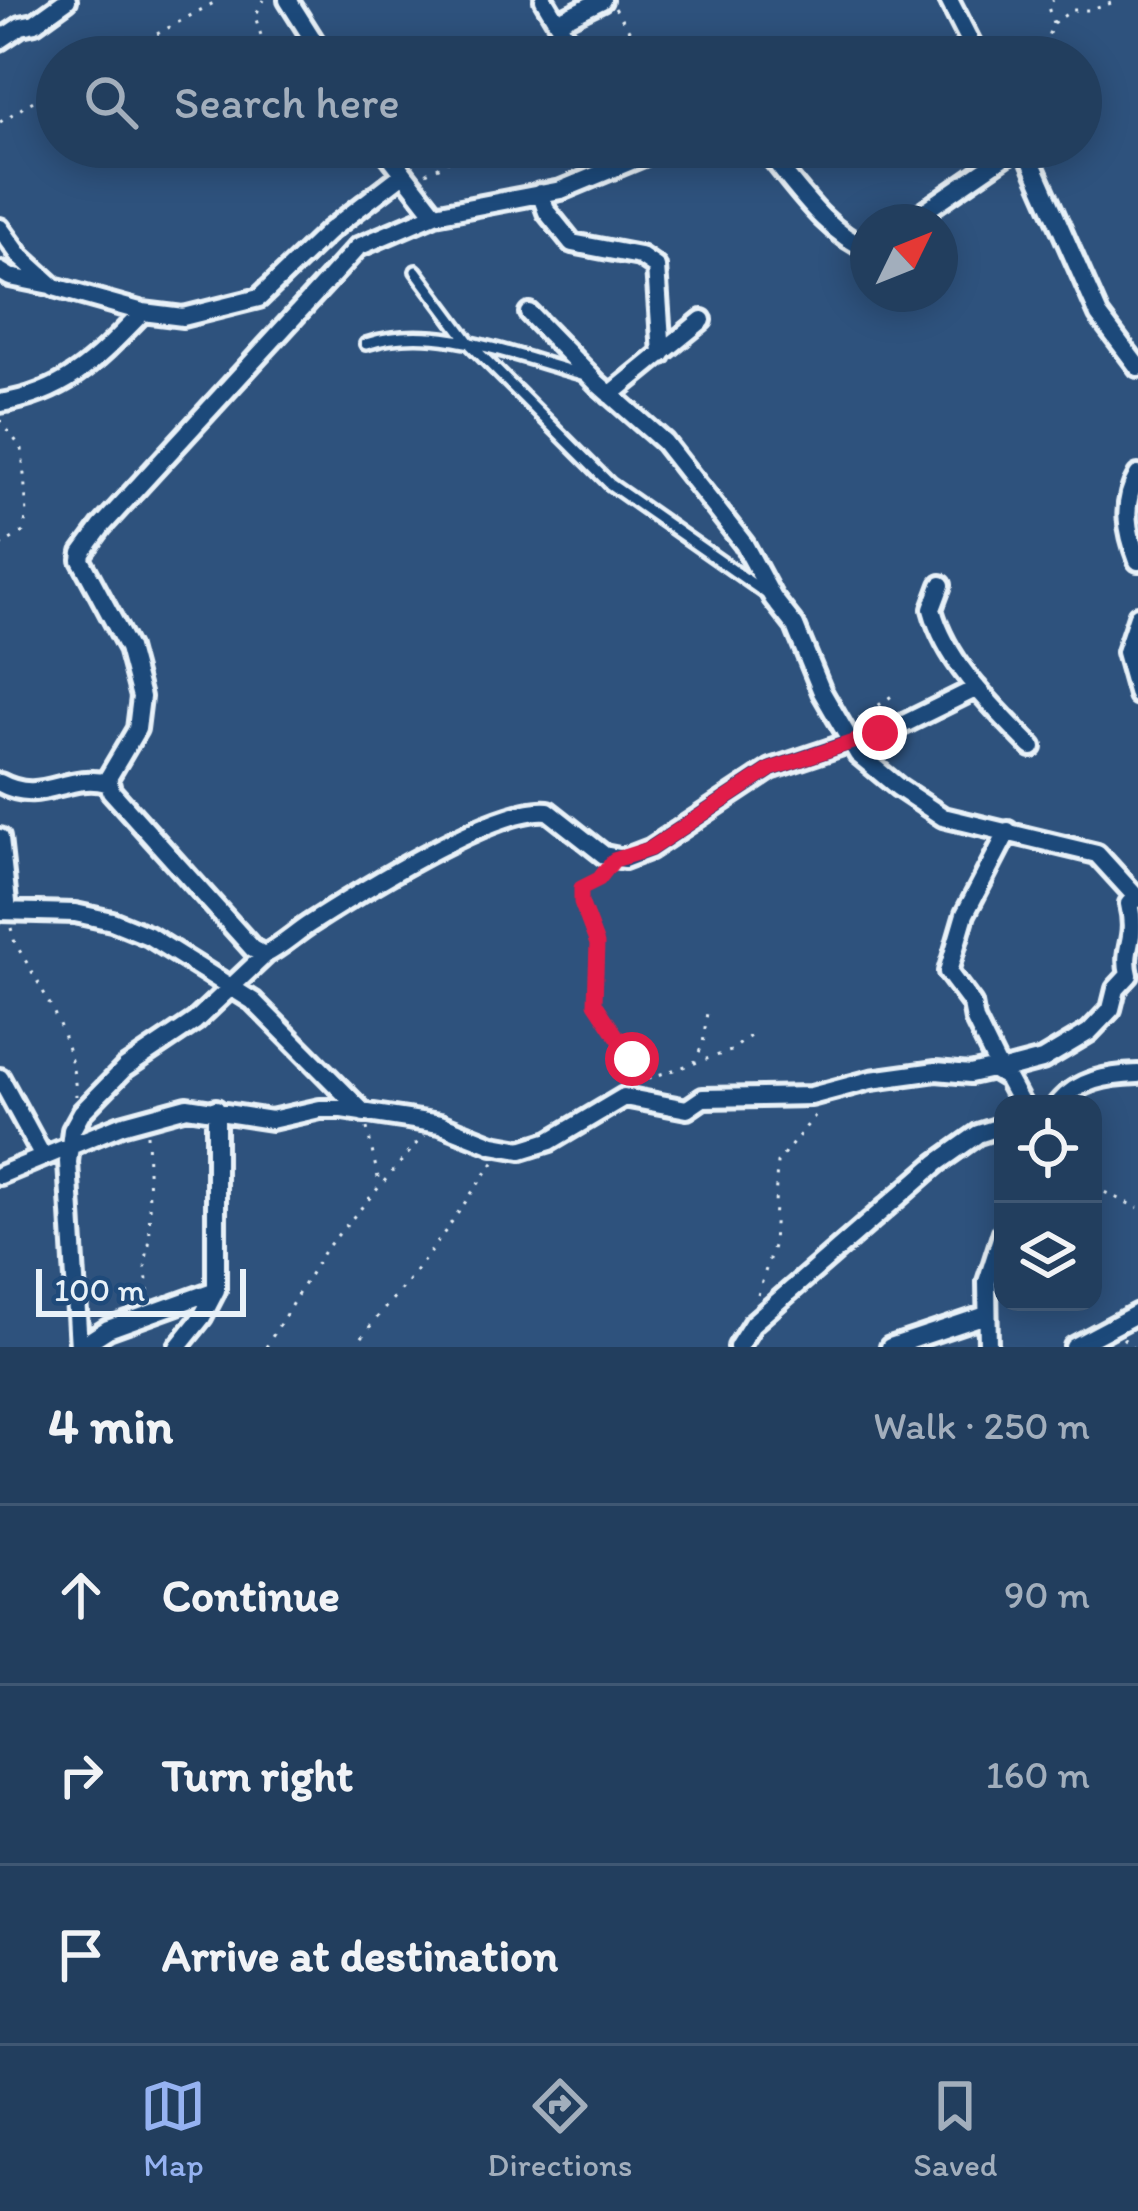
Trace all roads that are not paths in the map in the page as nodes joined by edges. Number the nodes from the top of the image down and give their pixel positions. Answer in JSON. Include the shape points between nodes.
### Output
{"nodes":[{"id":1,"x":67,"y":0,"type":"edge"},
{"id":2,"x":288,"y":0,"type":"edge"},
{"id":3,"x":544,"y":0,"type":"edge"},
{"id":4,"x":606,"y":0,"type":"edge"},
{"id":5,"x":950,"y":0,"type":"edge"},
{"id":6,"x":557,"y":22,"type":"junction"},
{"id":7,"x":311,"y":36,"type":"edge"},
{"id":8,"x":565,"y":36,"type":"edge"},
{"id":9,"x":968,"y":36,"type":"edge"},
{"id":10,"x":0,"y":40,"type":"edge"},
{"id":11,"x":397,"y":168,"type":"edge"},
{"id":12,"x":606,"y":168,"type":"edge"},
{"id":13,"x":781,"y":168,"type":"edge"},
{"id":14,"x":990,"y":168,"type":"edge"},
{"id":15,"x":1031,"y":168,"type":"edge"},
{"id":16,"x":404,"y":178,"type":"junction"},
{"id":17,"x":540,"y":193,"type":"junction"},
{"id":18,"x":937,"y":204,"type":"edge"},
{"id":19,"x":435,"y":214,"type":"junction"},
{"id":20,"x":0,"y":228,"type":"edge"},
{"id":21,"x":850,"y":239,"type":"edge"},
{"id":22,"x":0,"y":271,"type":"edge"},
{"id":23,"x":416,"y":271,"type":"dead end"},
{"id":24,"x":51,"y":285,"type":"junction"},
{"id":25,"x":143,"y":312,"type":"junction"},
{"id":26,"x":529,"y":313,"type":"dead end"},
{"id":27,"x":702,"y":320,"type":"dead end"},
{"id":28,"x":366,"y":344,"type":"dead end"},
{"id":29,"x":471,"y":344,"type":"junction"},
{"id":30,"x":662,"y":354,"type":"junction"},
{"id":31,"x":1138,"y":368,"type":"edge"},
{"id":32,"x":590,"y":377,"type":"junction"},
{"id":33,"x":610,"y":395,"type":"junction"},
{"id":34,"x":0,"y":403,"type":"edge"},
{"id":35,"x":1138,"y":476,"type":"edge"},
{"id":36,"x":1138,"y":561,"type":"edge"},
{"id":37,"x":941,"y":584,"type":"dead end"},
{"id":38,"x":773,"y":598,"type":"junction"},
{"id":39,"x":1138,"y":616,"type":"edge"},
{"id":40,"x":977,"y":688,"type":"junction"},
{"id":41,"x":1138,"y":695,"type":"edge"},
{"id":42,"x":846,"y":736,"type":"junction"},
{"id":43,"x":1032,"y":747,"type":"dead end"},
{"id":44,"x":0,"y":783,"type":"edge"},
{"id":45,"x":107,"y":783,"type":"junction"},
{"id":46,"x":1008,"y":831,"type":"junction"},
{"id":47,"x":0,"y":838,"type":"edge"},
{"id":48,"x":1137,"y":898,"type":"edge"},
{"id":49,"x":4,"y":911,"type":"edge"},
{"id":50,"x":265,"y":955,"type":"junction"},
{"id":51,"x":232,"y":986,"type":"junction"},
{"id":52,"x":1000,"y":1071,"type":"junction"},
{"id":53,"x":1138,"y":1074,"type":"edge"},
{"id":54,"x":0,"y":1078,"type":"edge"},
{"id":55,"x":1015,"y":1095,"type":"edge"},
{"id":56,"x":1069,"y":1095,"type":"edge"},
{"id":57,"x":216,"y":1108,"type":"junction"},
{"id":58,"x":366,"y":1114,"type":"junction"},
{"id":59,"x":994,"y":1129,"type":"edge"},
{"id":60,"x":68,"y":1147,"type":"junction"},
{"id":61,"x":43,"y":1157,"type":"junction"},
{"id":62,"x":0,"y":1175,"type":"edge"},
{"id":63,"x":994,"y":1260,"type":"edge"},
{"id":64,"x":216,"y":1290,"type":"junction"},
{"id":65,"x":1138,"y":1313,"type":"edge"},
{"id":66,"x":986,"y":1315,"type":"junction"},
{"id":67,"x":80,"y":1347,"type":"edge"},
{"id":68,"x":178,"y":1347,"type":"edge"},
{"id":69,"x":738,"y":1347,"type":"edge"},
{"id":70,"x":890,"y":1347,"type":"edge"},
{"id":71,"x":988,"y":1347,"type":"edge"},
{"id":72,"x":1074,"y":1347,"type":"edge"}],
"edges":[{"from":1,"to":10,"type":"street"},
{"from":2,"to":7,"type":"street"},
{"from":3,"to":6,"type":"street"},
{"from":4,"to":6,"type":"street"},
{"from":5,"to":9,"type":"street"},
{"from":6,"to":8,"type":"street"},
{"from":11,"to":16,"type":"street"},
{"from":12,"to":17,"type":"street"},
{"from":13,"to":21,"type":"street"},
{"from":14,"to":18,"type":"street"},
{"from":15,"to":31,"type":"street","via":[[1099,315]]},
{"from":16,"to":19,"type":"street"},
{"from":16,"to":25,"type":"street","via":[[328,231],[260,298],[183,316]]},
{"from":17,"to":19,"type":"street"},
{"from":17,"to":30,"type":"street","via":[[572,243],[640,256],[656,267]]},
{"from":19,"to":45,"type":"street","via":[[349,254],[82,554],[128,648],[141,697],[137,729]]},
{"from":20,"to":24,"type":"street"},
{"from":22,"to":24,"type":"street"},
{"from":23,"to":29,"type":"lane"},
{"from":24,"to":25,"type":"street"},
{"from":25,"to":34,"type":"street","via":[[79,375]]},
{"from":26,"to":32,"type":"street"},
{"from":27,"to":30,"type":"street"},
{"from":28,"to":29,"type":"lane","via":[[409,336]]},
{"from":29,"to":32,"type":"lane"},
{"from":29,"to":38,"type":"lane","via":[[610,484]]},
{"from":30,"to":33,"type":"street"},
{"from":32,"to":33,"type":"street"},
{"from":33,"to":38,"type":"street","via":[[694,476]]},
{"from":35,"to":36,"type":"street","via":[[1126,509]]},
{"from":37,"to":40,"type":"street","via":[[934,617]]},
{"from":38,"to":42,"type":"street","via":[[798,632]]},
{"from":39,"to":41,"type":"street","via":[[1126,652]]},
{"from":40,"to":42,"type":"street","via":[[902,725]]},
{"from":40,"to":43,"type":"street"},
{"from":42,"to":46,"type":"street","via":[[943,817]]},
{"from":42,"to":50,"type":"street","via":[[771,769],[650,849],[614,860],[554,813],[530,812],[383,880]]},
{"from":44,"to":45,"type":"street","via":[[23,794]]},
{"from":45,"to":50,"type":"street"},
{"from":46,"to":48,"type":"street","via":[[1097,854]]},
{"from":46,"to":52,"type":"street","via":[[964,914],[948,972],[972,1004]]},
{"from":47,"to":49,"type":"street"},
{"from":48,"to":52,"type":"street","via":[[1129,904],[1136,933],[1129,975],[1111,1010],[1042,1060]]},
{"from":49,"to":51,"type":"street","via":[[75,913],[132,928]]},
{"from":50,"to":51,"type":"street"},
{"from":51,"to":58,"type":"street"},
{"from":51,"to":60,"type":"street","via":[[116,1077],[82,1112]]},
{"from":52,"to":55,"type":"street"},
{"from":52,"to":58,"type":"street","via":[[936,1071],[835,1093],[703,1098],[687,1109],[636,1090],[540,1146],[506,1149],[440,1124]]},
{"from":53,"to":56,"type":"street","via":[[1082,1084]]},
{"from":54,"to":61,"type":"street"},
{"from":57,"to":58,"type":"street","via":[[271,1120],[326,1108]]},
{"from":57,"to":60,"type":"street","via":[[150,1115]]},
{"from":57,"to":64,"type":"street"},
{"from":59,"to":69,"type":"street","via":[[937,1163],[747,1329]]},
{"from":60,"to":61,"type":"street"},
{"from":60,"to":67,"type":"street"},
{"from":61,"to":62,"type":"street"},
{"from":63,"to":66,"type":"street"},
{"from":64,"to":67,"type":"street"},
{"from":64,"to":68,"type":"street"},
{"from":65,"to":72,"type":"street"},
{"from":66,"to":70,"type":"street"},
{"from":66,"to":71,"type":"street"}]}
